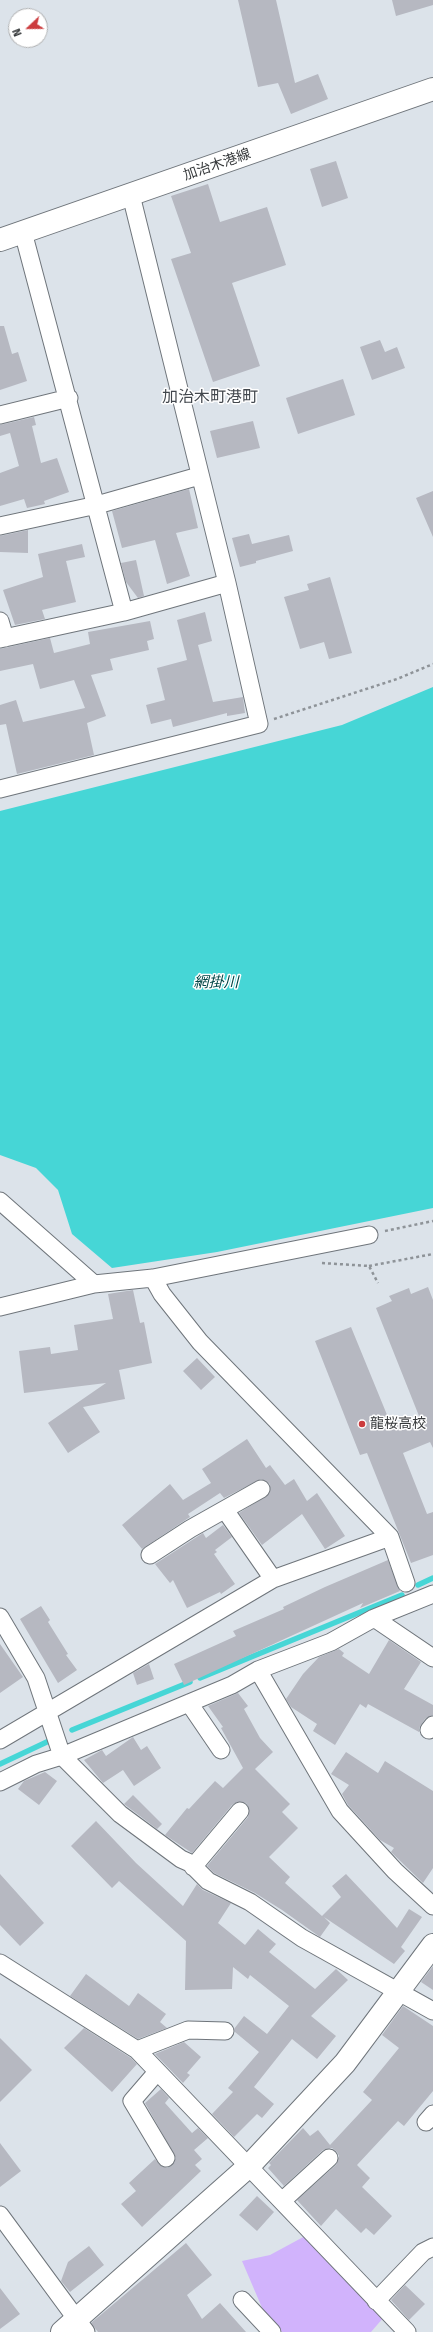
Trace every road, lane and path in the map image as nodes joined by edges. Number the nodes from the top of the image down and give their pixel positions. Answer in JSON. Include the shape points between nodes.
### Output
{"nodes":[{"id":1,"x":433,"y":89,"type":"edge"},
{"id":2,"x":130,"y":195,"type":"junction"},
{"id":3,"x":23,"y":232,"type":"junction"},
{"id":4,"x":0,"y":240,"type":"edge"},
{"id":5,"x":69,"y":398,"type":"junction"},
{"id":6,"x":0,"y":415,"type":"edge"},
{"id":7,"x":199,"y":476,"type":"junction"},
{"id":8,"x":97,"y":505,"type":"junction"},
{"id":9,"x":0,"y":526,"type":"edge"},
{"id":10,"x":227,"y":583,"type":"junction"},
{"id":11,"x":124,"y":612,"type":"junction"},
{"id":12,"x":0,"y":621,"type":"edge"},
{"id":13,"x":2,"y":639,"type":"edge"},
{"id":14,"x":433,"y":664,"type":"edge"},
{"id":15,"x":259,"y":724,"type":"junction"},
{"id":16,"x":0,"y":789,"type":"edge"},
{"id":17,"x":0,"y":1202,"type":"edge"},
{"id":18,"x":433,"y":1221,"type":"edge"},
{"id":19,"x":369,"y":1235,"type":"joint"},
{"id":20,"x":433,"y":1254,"type":"edge"},
{"id":21,"x":319,"y":1263,"type":"dead end"},
{"id":22,"x":369,"y":1266,"type":"junction"},
{"id":23,"x":153,"y":1278,"type":"junction"},
{"id":24,"x":378,"y":1283,"type":"dead end"},
{"id":25,"x":94,"y":1284,"type":"junction"},
{"id":26,"x":0,"y":1307,"type":"edge"},
{"id":27,"x":261,"y":1489,"type":"dead end"},
{"id":28,"x":225,"y":1510,"type":"junction"},
{"id":29,"x":390,"y":1537,"type":"junction"},
{"id":30,"x":150,"y":1555,"type":"dead end"},
{"id":31,"x":273,"y":1580,"type":"junction"},
{"id":32,"x":406,"y":1583,"type":"dead end"},
{"id":33,"x":433,"y":1594,"type":"edge"},
{"id":34,"x":0,"y":1617,"type":"edge"},
{"id":35,"x":374,"y":1618,"type":"junction"},
{"id":36,"x":433,"y":1658,"type":"edge"},
{"id":37,"x":258,"y":1670,"type":"junction"},
{"id":38,"x":189,"y":1703,"type":"junction"},
{"id":39,"x":47,"y":1712,"type":"junction"},
{"id":40,"x":0,"y":1740,"type":"edge"},
{"id":41,"x":221,"y":1750,"type":"dead end"},
{"id":42,"x":62,"y":1756,"type":"junction"},
{"id":43,"x":0,"y":1782,"type":"edge"},
{"id":44,"x":240,"y":1811,"type":"dead end"},
{"id":45,"x":193,"y":1867,"type":"junction"},
{"id":46,"x":433,"y":1906,"type":"edge"},
{"id":47,"x":433,"y":1945,"type":"edge"},
{"id":48,"x":0,"y":1963,"type":"edge"},
{"id":49,"x":399,"y":1992,"type":"junction"},
{"id":50,"x":433,"y":2011,"type":"edge"},
{"id":51,"x":225,"y":2031,"type":"dead end"},
{"id":52,"x":137,"y":2050,"type":"junction"},
{"id":53,"x":157,"y":2072,"type":"junction"},
{"id":54,"x":166,"y":2158,"type":"dead end"},
{"id":55,"x":329,"y":2158,"type":"dead end"},
{"id":56,"x":249,"y":2166,"type":"junction"},
{"id":57,"x":282,"y":2201,"type":"junction"},
{"id":58,"x":0,"y":2215,"type":"edge"},
{"id":59,"x":433,"y":2247,"type":"edge"},
{"id":60,"x":242,"y":2300,"type":"dead end"},
{"id":61,"x":376,"y":2301,"type":"junction"},
{"id":62,"x":76,"y":2328,"type":"edge"},
{"id":63,"x":272,"y":2332,"type":"edge"},
{"id":64,"x":407,"y":2332,"type":"edge"}],
"edges":[{"from":1,"to":2,"type":"street","name":"加治木港線"},
{"from":2,"to":3,"type":"street","name":"加治木港線"},
{"from":2,"to":7,"type":"street"},
{"from":3,"to":4,"type":"street","name":"加治木港線"},
{"from":3,"to":5,"type":"street"},
{"from":5,"to":6,"type":"street"},
{"from":5,"to":8,"type":"street"},
{"from":7,"to":8,"type":"street"},
{"from":7,"to":10,"type":"street"},
{"from":8,"to":9,"type":"street"},
{"from":8,"to":11,"type":"street"},
{"from":10,"to":11,"type":"street"},
{"from":10,"to":15,"type":"street"},
{"from":11,"to":13,"type":"street"},
{"from":12,"to":13,"type":"street"},
{"from":14,"to":15,"type":"path","via":[[397,679]]},
{"from":15,"to":16,"type":"street"},
{"from":17,"to":25,"type":"street"},
{"from":18,"to":19,"type":"path"},
{"from":19,"to":23,"type":"street"},
{"from":20,"to":22,"type":"path"},
{"from":21,"to":22,"type":"path"},
{"from":22,"to":24,"type":"path"},
{"from":23,"to":25,"type":"street"},
{"from":23,"to":29,"type":"street","via":[[162,1294],[200,1342]]},
{"from":25,"to":26,"type":"street"},
{"from":27,"to":28,"type":"street"},
{"from":28,"to":30,"type":"street","via":[[190,1528]]},
{"from":28,"to":31,"type":"street"},
{"from":29,"to":31,"type":"street"},
{"from":29,"to":32,"type":"street"},
{"from":31,"to":39,"type":"street"},
{"from":33,"to":35,"type":"street"},
{"from":34,"to":39,"type":"street","via":[[36,1678]]},
{"from":35,"to":36,"type":"street"},
{"from":35,"to":37,"type":"street","via":[[331,1642]]},
{"from":37,"to":38,"type":"street","via":[[232,1685]]},
{"from":37,"to":46,"type":"street","via":[[340,1810],[395,1871]]},
{"from":38,"to":41,"type":"street"},
{"from":38,"to":42,"type":"street"},
{"from":39,"to":40,"type":"street"},
{"from":39,"to":42,"type":"street"},
{"from":42,"to":43,"type":"street","via":[[36,1764]]},
{"from":42,"to":45,"type":"street","via":[[120,1814]]},
{"from":44,"to":45,"type":"street"},
{"from":45,"to":49,"type":"street","via":[[208,1881],[250,1902],[302,1938]]},
{"from":47,"to":49,"type":"street"},
{"from":48,"to":52,"type":"street"},
{"from":49,"to":50,"type":"street"},
{"from":49,"to":56,"type":"street","via":[[345,2063]]},
{"from":51,"to":52,"type":"street","via":[[188,2030]]},
{"from":52,"to":53,"type":"street"},
{"from":53,"to":54,"type":"street","via":[[132,2101]]},
{"from":53,"to":56,"type":"street"},
{"from":55,"to":57,"type":"street"},
{"from":56,"to":57,"type":"street"},
{"from":56,"to":62,"type":"street"},
{"from":57,"to":61,"type":"street"},
{"from":58,"to":62,"type":"street"},
{"from":59,"to":61,"type":"street","via":[[423,2252]]},
{"from":60,"to":63,"type":"street"},
{"from":61,"to":64,"type":"street"}]}
